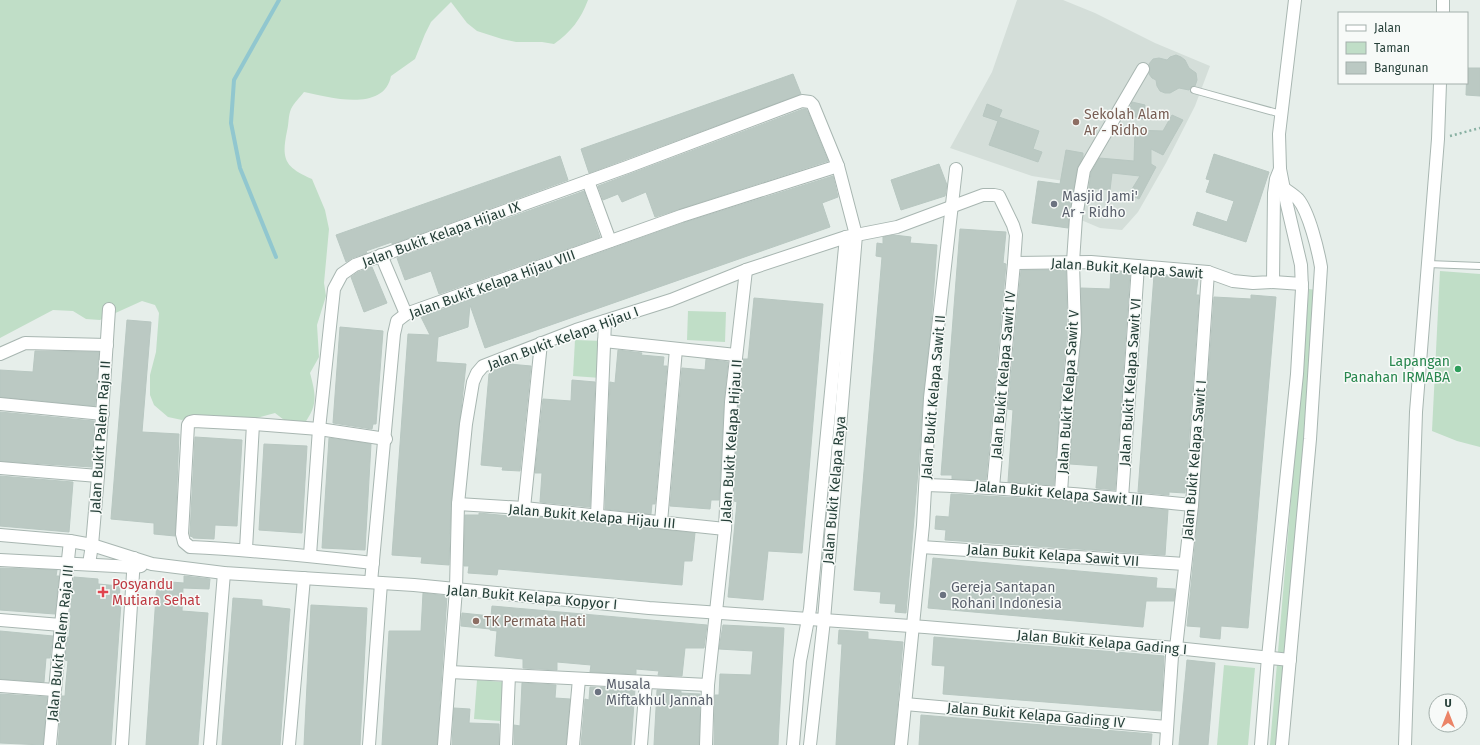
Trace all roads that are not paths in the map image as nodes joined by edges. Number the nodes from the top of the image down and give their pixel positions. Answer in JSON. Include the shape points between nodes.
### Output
{"nodes":[{"id":1,"x":1295,"y":0,"type":"edge"},
{"id":2,"x":1443,"y":0,"type":"edge"},
{"id":3,"x":1443,"y":12,"type":"edge"},
{"id":4,"x":1143,"y":69,"type":"dead end"},
{"id":5,"x":1440,"y":84,"type":"edge"},
{"id":6,"x":1194,"y":90,"type":"dead end"},
{"id":7,"x":1281,"y":114,"type":"junction"},
{"id":8,"x":838,"y":166,"type":"junction"},
{"id":9,"x":956,"y":169,"type":"dead end"},
{"id":10,"x":1280,"y":169,"type":"junction"},
{"id":11,"x":588,"y":181,"type":"junction"},
{"id":12,"x":1285,"y":189,"type":"junction"},
{"id":13,"x":952,"y":207,"type":"junction"},
{"id":14,"x":851,"y":236,"type":"junction"},
{"id":15,"x":610,"y":241,"type":"junction"},
{"id":16,"x":381,"y":255,"type":"junction"},
{"id":17,"x":1073,"y":262,"type":"junction"},
{"id":18,"x":1014,"y":263,"type":"junction"},
{"id":19,"x":1428,"y":264,"type":"junction"},
{"id":20,"x":1138,"y":266,"type":"junction"},
{"id":21,"x":1480,"y":266,"type":"edge"},
{"id":22,"x":746,"y":270,"type":"junction"},
{"id":23,"x":1208,"y":272,"type":"junction"},
{"id":24,"x":1273,"y":282,"type":"junction"},
{"id":25,"x":1302,"y":284,"type":"junction"},
{"id":26,"x":109,"y":309,"type":"dead end"},
{"id":27,"x":406,"y":314,"type":"junction"},
{"id":28,"x":605,"y":321,"type":"junction"},
{"id":29,"x":604,"y":341,"type":"junction"},
{"id":30,"x":541,"y":344,"type":"junction"},
{"id":31,"x":107,"y":345,"type":"junction"},
{"id":32,"x":676,"y":349,"type":"junction"},
{"id":33,"x":0,"y":354,"type":"edge"},
{"id":34,"x":736,"y":355,"type":"junction"},
{"id":35,"x":0,"y":404,"type":"edge"},
{"id":36,"x":835,"y":410,"type":"junction"},
{"id":37,"x":103,"y":414,"type":"junction"},
{"id":38,"x":253,"y":424,"type":"junction"},
{"id":39,"x":319,"y":429,"type":"junction"},
{"id":40,"x":386,"y":438,"type":"junction"},
{"id":41,"x":0,"y":468,"type":"edge"},
{"id":42,"x":98,"y":476,"type":"junction"},
{"id":43,"x":926,"y":485,"type":"junction"},
{"id":44,"x":993,"y":487,"type":"junction"},
{"id":45,"x":1061,"y":492,"type":"junction"},
{"id":46,"x":1122,"y":498,"type":"junction"},
{"id":47,"x":458,"y":504,"type":"junction"},
{"id":48,"x":1192,"y":505,"type":"junction"},
{"id":49,"x":524,"y":508,"type":"junction"},
{"id":50,"x":597,"y":516,"type":"junction"},
{"id":51,"x":660,"y":522,"type":"junction"},
{"id":52,"x":725,"y":529,"type":"junction"},
{"id":53,"x":0,"y":535,"type":"edge"},
{"id":54,"x":70,"y":542,"type":"junction"},
{"id":55,"x":92,"y":545,"type":"junction"},
{"id":56,"x":921,"y":547,"type":"junction"},
{"id":57,"x":246,"y":549,"type":"junction"},
{"id":58,"x":310,"y":555,"type":"junction"},
{"id":59,"x":0,"y":560,"type":"edge"},
{"id":60,"x":67,"y":562,"type":"junction"},
{"id":61,"x":134,"y":562,"type":"junction"},
{"id":62,"x":373,"y":563,"type":"junction"},
{"id":63,"x":89,"y":564,"type":"junction"},
{"id":64,"x":1185,"y":564,"type":"junction"},
{"id":65,"x":224,"y":573,"type":"junction"},
{"id":66,"x":304,"y":578,"type":"junction"},
{"id":67,"x":376,"y":583,"type":"junction"},
{"id":68,"x":456,"y":589,"type":"junction"},
{"id":69,"x":717,"y":612,"type":"junction"},
{"id":70,"x":808,"y":619,"type":"junction"},
{"id":71,"x":0,"y":620,"type":"edge"},
{"id":72,"x":824,"y":620,"type":"junction"},
{"id":73,"x":61,"y":625,"type":"junction"},
{"id":74,"x":914,"y":626,"type":"junction"},
{"id":75,"x":1176,"y":648,"type":"junction"},
{"id":76,"x":1268,"y":657,"type":"junction"},
{"id":77,"x":1290,"y":660,"type":"junction"},
{"id":78,"x":450,"y":672,"type":"junction"},
{"id":79,"x":509,"y":675,"type":"junction"},
{"id":80,"x":579,"y":679,"type":"junction"},
{"id":81,"x":646,"y":682,"type":"junction"},
{"id":82,"x":708,"y":685,"type":"junction"},
{"id":83,"x":0,"y":686,"type":"edge"},
{"id":84,"x":54,"y":690,"type":"junction"},
{"id":85,"x":905,"y":704,"type":"junction"},
{"id":86,"x":1167,"y":726,"type":"junction"},
{"id":87,"x":50,"y":745,"type":"edge"},
{"id":88,"x":122,"y":745,"type":"edge"},
{"id":89,"x":210,"y":745,"type":"edge"},
{"id":90,"x":289,"y":745,"type":"edge"},
{"id":91,"x":369,"y":745,"type":"edge"},
{"id":92,"x":444,"y":745,"type":"edge"},
{"id":93,"x":506,"y":745,"type":"edge"},
{"id":94,"x":573,"y":745,"type":"edge"},
{"id":95,"x":641,"y":745,"type":"edge"},
{"id":96,"x":706,"y":745,"type":"edge"},
{"id":97,"x":792,"y":745,"type":"edge"},
{"id":98,"x":810,"y":745,"type":"edge"},
{"id":99,"x":901,"y":745,"type":"edge"},
{"id":100,"x":1166,"y":745,"type":"edge"},
{"id":101,"x":1261,"y":745,"type":"edge"},
{"id":102,"x":1282,"y":745,"type":"edge"},
{"id":103,"x":1405,"y":745,"type":"edge"}],
"edges":[{"from":1,"to":7,"type":"street"},
{"from":2,"to":3,"type":"street"},
{"from":4,"to":17,"type":"street","name":"Jalan Bukit Kelapa Sawit V","via":[[1084,170],[1076,217]]},
{"from":5,"to":19,"type":"street"},
{"from":6,"to":7,"type":"lane"},
{"from":7,"to":10,"type":"street"},
{"from":8,"to":11,"type":"street","name":"Jalan Bukit Kelapa Hijau IX","via":[[813,105],[802,101]]},
{"from":8,"to":14,"type":"street"},
{"from":8,"to":15,"type":"street","name":"Jalan Bukit Kelapa Hijau VIII"},
{"from":9,"to":13,"type":"street","name":"Jalan Bukit Kelapa Sawit II"},
{"from":10,"to":12,"type":"street"},
{"from":10,"to":24,"type":"street","via":[[1274,193]]},
{"from":11,"to":15,"type":"street"},
{"from":11,"to":16,"type":"street","name":"Jalan Bukit Kelapa Hijau IX"},
{"from":12,"to":25,"type":"street","via":[[1301,265]]},
{"from":12,"to":77,"type":"street","via":[[1298,199],[1302,207],[1316,241],[1321,267],[1310,439]]},
{"from":13,"to":14,"type":"street","via":[[897,227]]},
{"from":13,"to":18,"type":"street","via":[[983,195],[999,196],[1016,235]]},
{"from":13,"to":43,"type":"street","name":"Jalan Bukit Kelapa Sawit II","via":[[930,398]]},
{"from":14,"to":22,"type":"street","name":"Jalan Bukit Kelapa Hijau I"},
{"from":14,"to":36,"type":"street","name":"Jalan Bukit Kelapa Raya"},
{"from":15,"to":27,"type":"street","name":"Jalan Bukit Kelapa Hijau VIII"},
{"from":16,"to":27,"type":"street"},
{"from":16,"to":39,"type":"street","name":"Jalan Bukit Kelapa Hijau IX","via":[[355,265],[342,274],[334,289]]},
{"from":17,"to":18,"type":"street","name":"Jalan Bukit Kelapa Sawit"},
{"from":17,"to":20,"type":"street","name":"Jalan Bukit Kelapa Sawit"},
{"from":17,"to":45,"type":"street","name":"Jalan Bukit Kelapa Sawit V","via":[[1075,332]]},
{"from":18,"to":44,"type":"street","name":"Jalan Bukit Kelapa Sawit IV"},
{"from":19,"to":21,"type":"lane"},
{"from":19,"to":103,"type":"street","via":[[1416,412]]},
{"from":20,"to":23,"type":"street","name":"Jalan Bukit Kelapa Sawit"},
{"from":20,"to":46,"type":"street","name":"Jalan Bukit Kelapa Sawit VI"},
{"from":22,"to":28,"type":"street","name":"Jalan Bukit Kelapa Hijau I","via":[[671,300]]},
{"from":22,"to":34,"type":"street","name":"Jalan Bukit Kelapa Hijau II"},
{"from":23,"to":24,"type":"street","name":"Jalan Bukit Kelapa Sawit","via":[[1233,280]]},
{"from":23,"to":48,"type":"street","name":"Jalan Bukit Kelapa Sawit I"},
{"from":24,"to":25,"type":"street","name":"Jalan Bukit Kelapa Sawit"},
{"from":25,"to":76,"type":"street","via":[[1296,374]]},
{"from":26,"to":31,"type":"street","name":"Jalan Bukit Palem Raja II"},
{"from":27,"to":40,"type":"street","name":"Jalan Bukit Kelapa Hijau VIII","via":[[397,321],[394,334]]},
{"from":28,"to":29,"type":"street"},
{"from":28,"to":30,"type":"street","name":"Jalan Bukit Kelapa Hijau I"},
{"from":29,"to":32,"type":"street"},
{"from":29,"to":50,"type":"street"},
{"from":30,"to":47,"type":"street","name":"Jalan Bukit Kelapa Hijau I","via":[[483,366],[477,373],[473,382],[466,424]]},
{"from":30,"to":49,"type":"street"},
{"from":31,"to":33,"type":"street","via":[[25,343]]},
{"from":31,"to":37,"type":"street","name":"Jalan Bukit Palem Raja II"},
{"from":32,"to":34,"type":"street"},
{"from":32,"to":51,"type":"street"},
{"from":34,"to":52,"type":"street","name":"Jalan Bukit Kelapa Hijau II","via":[[731,402]]},
{"from":35,"to":37,"type":"street"},
{"from":36,"to":70,"type":"street","name":"Jalan Bukit Kelapa Raya"},
{"from":36,"to":72,"type":"street","name":"Jalan Bukit Kelapa Raya"},
{"from":37,"to":42,"type":"street","name":"Jalan Bukit Palem Raja II"},
{"from":38,"to":39,"type":"street"},
{"from":38,"to":57,"type":"street"},
{"from":38,"to":57,"type":"street","via":[[194,421],[188,425],[182,534],[184,542],[190,547]]},
{"from":39,"to":40,"type":"street"},
{"from":39,"to":58,"type":"street","name":"Jalan Bukit Kelapa Hijau IX"},
{"from":40,"to":62,"type":"street","name":"Jalan Bukit Kelapa Hijau VIII"},
{"from":41,"to":42,"type":"street"},
{"from":42,"to":55,"type":"street","name":"Jalan Bukit Palem Raja II"},
{"from":43,"to":44,"type":"street","name":"Jalan Bukit Kelapa Sawit III"},
{"from":43,"to":56,"type":"street","name":"Jalan Bukit Kelapa Sawit II"},
{"from":44,"to":45,"type":"street","name":"Jalan Bukit Kelapa Sawit III"},
{"from":45,"to":46,"type":"street","name":"Jalan Bukit Kelapa Sawit III"},
{"from":46,"to":48,"type":"street","name":"Jalan Bukit Kelapa Sawit III"},
{"from":47,"to":49,"type":"street","name":"Jalan Bukit Kelapa Hijau III"},
{"from":47,"to":68,"type":"street","name":"Jalan Bukit Kelapa Hijau I"},
{"from":48,"to":64,"type":"street","name":"Jalan Bukit Kelapa Sawit I"},
{"from":49,"to":50,"type":"street","name":"Jalan Bukit Kelapa Hijau III"},
{"from":50,"to":51,"type":"street","name":"Jalan Bukit Kelapa Hijau III"},
{"from":51,"to":52,"type":"street","name":"Jalan Bukit Kelapa Hijau III"},
{"from":52,"to":69,"type":"street","name":"Jalan Bukit Kelapa Hijau II"},
{"from":53,"to":54,"type":"street"},
{"from":54,"to":55,"type":"street"},
{"from":54,"to":60,"type":"street","name":"Jalan Bukit Palem Raja III"},
{"from":55,"to":61,"type":"street"},
{"from":55,"to":63,"type":"street","name":"Jalan Bukit Palem Raja II"},
{"from":56,"to":64,"type":"street","name":"Jalan Bukit Kelapa Sawit VII"},
{"from":56,"to":74,"type":"street","name":"Jalan Bukit Kelapa Sawit II"},
{"from":57,"to":58,"type":"street"},
{"from":58,"to":62,"type":"street"},
{"from":59,"to":60,"type":"street"},
{"from":60,"to":63,"type":"street"},
{"from":60,"to":73,"type":"street","name":"Jalan Bukit Palem Raja III"},
{"from":61,"to":63,"type":"street"},
{"from":61,"to":65,"type":"street","name":"Jalan Bukit Kelapa Kopyor I"},
{"from":61,"to":88,"type":"street"},
{"from":62,"to":67,"type":"street","name":"Jalan Bukit Kelapa Hijau VIII"},
{"from":64,"to":75,"type":"street","name":"Jalan Bukit Kelapa Sawit I"},
{"from":65,"to":66,"type":"street","name":"Jalan Bukit Kelapa Kopyor I"},
{"from":65,"to":89,"type":"street"},
{"from":66,"to":67,"type":"street","name":"Jalan Bukit Kelapa Kopyor I"},
{"from":66,"to":90,"type":"street"},
{"from":67,"to":68,"type":"street","name":"Jalan Bukit Kelapa Kopyor I"},
{"from":67,"to":91,"type":"street","name":"Jalan Bukit Kelapa Hijau VIII"},
{"from":68,"to":69,"type":"street","name":"Jalan Bukit Kelapa Kopyor I"},
{"from":68,"to":78,"type":"street","name":"Jalan Bukit Kelapa Hijau I"},
{"from":69,"to":70,"type":"street","name":"Jalan Bukit Kelapa Kopyor I"},
{"from":69,"to":82,"type":"street","name":"Jalan Bukit Kelapa Hijau II"},
{"from":70,"to":72,"type":"street","name":"Jalan Bukit Kelapa Kopyor I"},
{"from":70,"to":97,"type":"street","name":"Jalan Bukit Kelapa Raya","via":[[800,661]]},
{"from":71,"to":73,"type":"street"},
{"from":72,"to":74,"type":"street","name":"Jalan Bukit Kelapa Kopyor I"},
{"from":72,"to":98,"type":"street","name":"Jalan Bukit Kelapa Raya"},
{"from":73,"to":84,"type":"street","name":"Jalan Bukit Palem Raja III"},
{"from":74,"to":75,"type":"street","name":"Jalan Bukit Kelapa Gading I"},
{"from":74,"to":85,"type":"street","name":"Jalan Bukit Kelapa Sawit II"},
{"from":75,"to":76,"type":"street","name":"Jalan Bukit Kelapa Gading I"},
{"from":75,"to":86,"type":"street","name":"Jalan Bukit Kelapa Sawit I","via":[[1172,656]]},
{"from":76,"to":77,"type":"street","name":"Jalan Bukit Kelapa Gading I"},
{"from":76,"to":101,"type":"street"},
{"from":77,"to":102,"type":"street"},
{"from":78,"to":79,"type":"street"},
{"from":78,"to":92,"type":"street","name":"Jalan Bukit Kelapa Hijau I"},
{"from":79,"to":80,"type":"street"},
{"from":79,"to":93,"type":"street"},
{"from":80,"to":81,"type":"street"},
{"from":80,"to":94,"type":"street"},
{"from":81,"to":82,"type":"street"},
{"from":81,"to":95,"type":"street"},
{"from":82,"to":96,"type":"street","name":"Jalan Bukit Kelapa Hijau II"},
{"from":83,"to":84,"type":"street"},
{"from":84,"to":87,"type":"street","name":"Jalan Bukit Palem Raja III"},
{"from":85,"to":86,"type":"street","name":"Jalan Bukit Kelapa Gading IV"},
{"from":85,"to":99,"type":"street","name":"Jalan Bukit Kelapa Sawit II"},
{"from":86,"to":100,"type":"street","name":"Jalan Bukit Kelapa Sawit I"}]}
